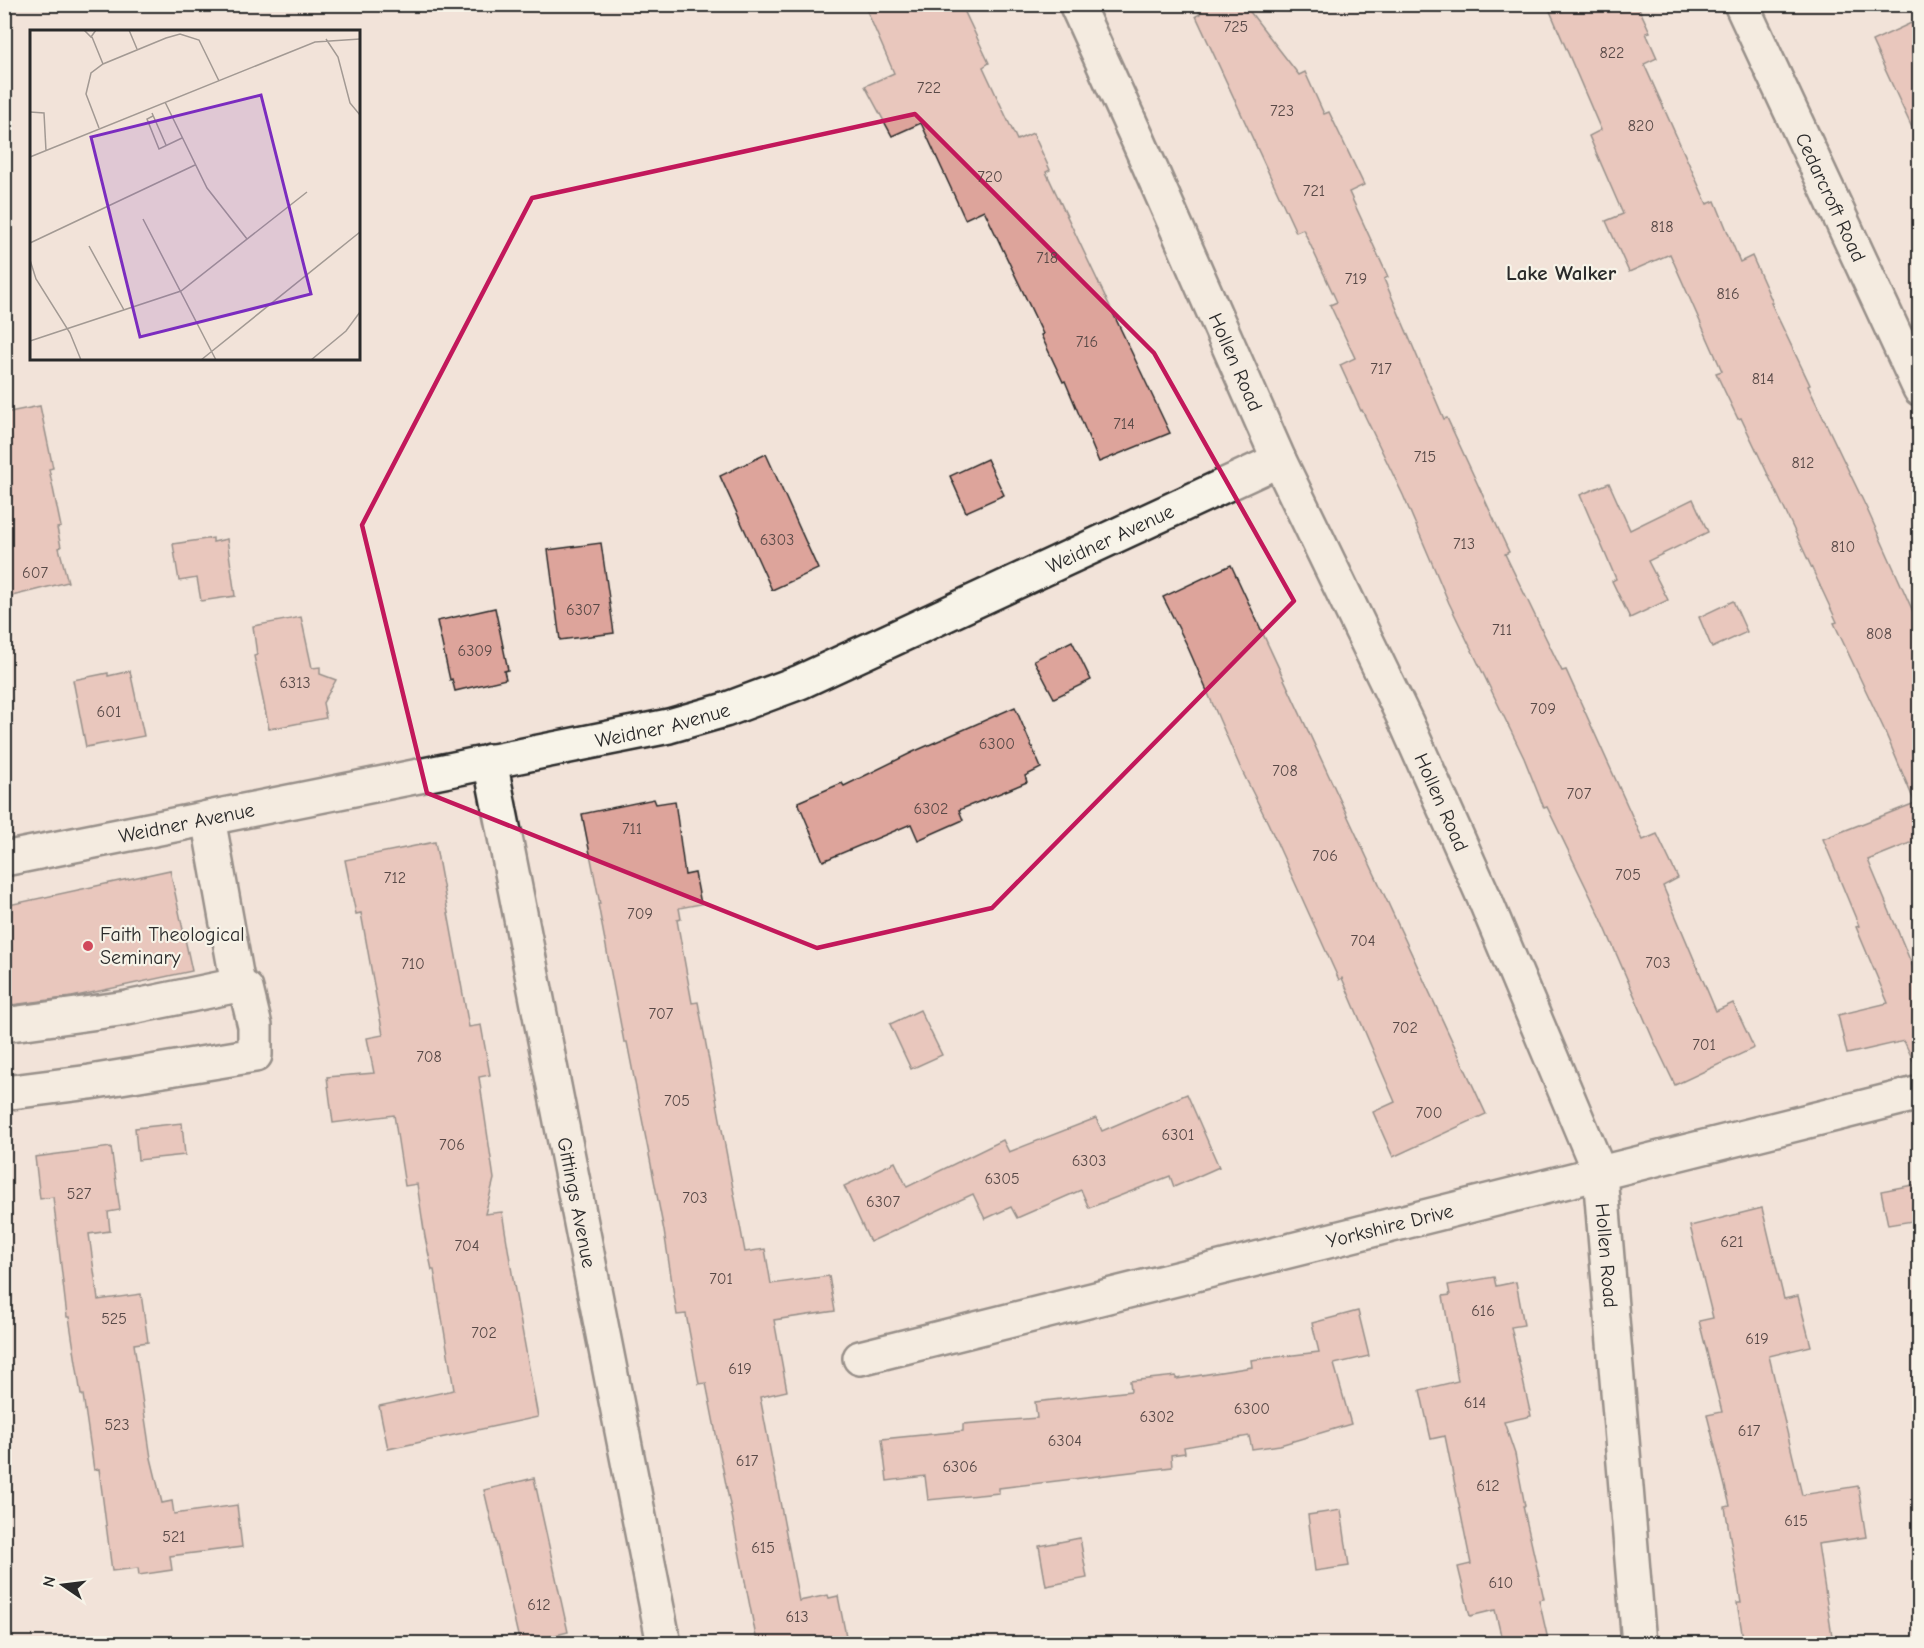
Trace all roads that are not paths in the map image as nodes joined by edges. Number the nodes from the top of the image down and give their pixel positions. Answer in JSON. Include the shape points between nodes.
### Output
{"nodes":[{"id":1,"x":1076,"y":4,"type":"edge"},
{"id":2,"x":1741,"y":4,"type":"edge"},
{"id":3,"x":1920,"y":389,"type":"edge"},
{"id":4,"x":1279,"y":460,"type":"junction"},
{"id":5,"x":490,"y":761,"type":"junction"},
{"id":6,"x":208,"y":818,"type":"junction"},
{"id":7,"x":4,"y":860,"type":"edge"},
{"id":8,"x":237,"y":985,"type":"junction"},
{"id":9,"x":4,"y":1025,"type":"edge"},
{"id":10,"x":4,"y":1093,"type":"edge"},
{"id":11,"x":1920,"y":1093,"type":"edge"},
{"id":12,"x":1600,"y":1174,"type":"junction"},
{"id":13,"x":860,"y":1358,"type":"dead end"},
{"id":14,"x":664,"y":1644,"type":"edge"},
{"id":15,"x":1639,"y":1644,"type":"edge"}],
"edges":[{"from":1,"to":4,"type":"street","name":"Hollen Road"},
{"from":2,"to":3,"type":"street","name":"Cedarcroft Road"},
{"from":4,"to":5,"type":"street","name":"Weidner Avenue","via":[[800,682],[669,726]]},
{"from":4,"to":12,"type":"street","name":"Hollen Road","via":[[1406,722]]},
{"from":5,"to":6,"type":"street","name":"Weidner Avenue"},
{"from":5,"to":14,"type":"street","name":"Gittings Avenue"},
{"from":6,"to":7,"type":"street","name":"Weidner Avenue"},
{"from":6,"to":8,"type":"street"},
{"from":8,"to":9,"type":"street","via":[[127,1008]]},
{"from":8,"to":10,"type":"street","via":[[246,989],[255,1026],[255,1055]]},
{"from":11,"to":12,"type":"street","name":"Yorkshire Drive"},
{"from":12,"to":13,"type":"street","name":"Yorkshire Drive"},
{"from":12,"to":15,"type":"street","name":"Hollen Road"}]}
